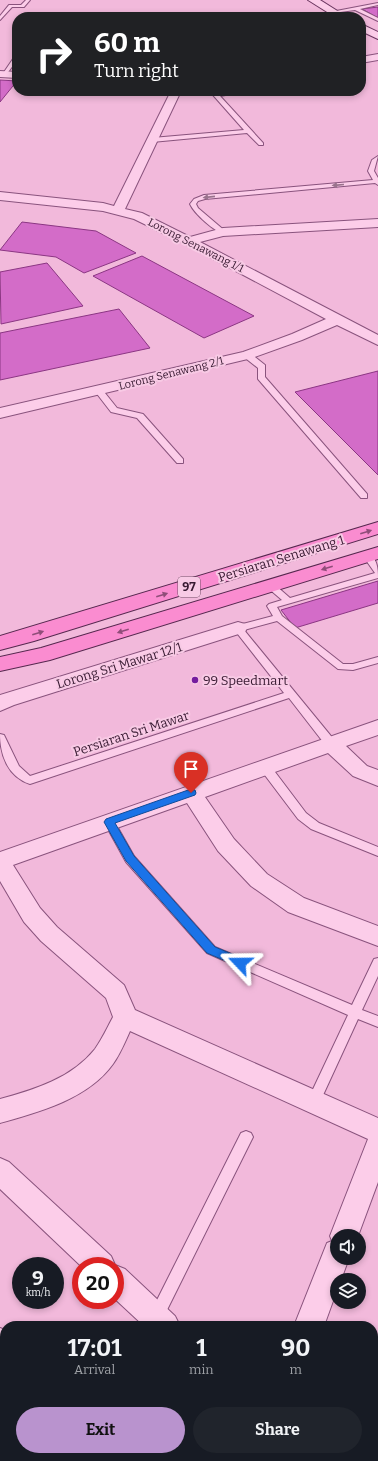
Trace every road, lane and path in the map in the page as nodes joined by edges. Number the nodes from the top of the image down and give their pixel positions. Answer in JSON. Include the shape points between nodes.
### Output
{"nodes":[{"id":1,"x":28,"y":0,"type":"edge"},
{"id":2,"x":313,"y":0,"type":"edge"},
{"id":3,"x":378,"y":4,"type":"edge"},
{"id":4,"x":355,"y":8,"type":"junction"},
{"id":5,"x":333,"y":12,"type":"joint"},
{"id":6,"x":363,"y":12,"type":"edge"},
{"id":7,"x":366,"y":14,"type":"edge"},
{"id":8,"x":0,"y":19,"type":"edge"},
{"id":9,"x":378,"y":20,"type":"edge"},
{"id":10,"x":366,"y":30,"type":"edge"},
{"id":11,"x":378,"y":36,"type":"edge"},
{"id":12,"x":378,"y":57,"type":"edge"},
{"id":13,"x":366,"y":59,"type":"edge"},
{"id":14,"x":12,"y":66,"type":"edge"},
{"id":15,"x":2,"y":74,"type":"edge"},
{"id":16,"x":12,"y":75,"type":"edge"},
{"id":17,"x":174,"y":96,"type":"edge"},
{"id":18,"x":217,"y":96,"type":"edge"},
{"id":19,"x":248,"y":131,"type":"junction"},
{"id":20,"x":152,"y":140,"type":"junction"},
{"id":21,"x":261,"y":144,"type":"dead end"},
{"id":22,"x":378,"y":158,"type":"edge"},
{"id":23,"x":378,"y":182,"type":"edge"},
{"id":24,"x":0,"y":196,"type":"edge"},
{"id":25,"x":118,"y":211,"type":"junction"},
{"id":26,"x":378,"y":223,"type":"edge"},
{"id":27,"x":223,"y":232,"type":"junction"},
{"id":28,"x":189,"y":241,"type":"junction"},
{"id":29,"x":338,"y":319,"type":"junction"},
{"id":30,"x":378,"y":341,"type":"edge"},
{"id":31,"x":247,"y":355,"type":"junction"},
{"id":32,"x":98,"y":390,"type":"junction"},
{"id":33,"x":0,"y":413,"type":"edge"},
{"id":34,"x":180,"y":461,"type":"dead end"},
{"id":35,"x":364,"y":496,"type":"dead end"},
{"id":36,"x":378,"y":528,"type":"edge"},
{"id":37,"x":374,"y":560,"type":"edge"},
{"id":38,"x":378,"y":574,"type":"edge"},
{"id":39,"x":271,"y":586,"type":"junction"},
{"id":40,"x":288,"y":601,"type":"junction"},
{"id":41,"x":279,"y":618,"type":"junction"},
{"id":42,"x":238,"y":628,"type":"junction"},
{"id":43,"x":0,"y":643,"type":"edge"},
{"id":44,"x":43,"y":655,"type":"junction"},
{"id":45,"x":378,"y":660,"type":"edge"},
{"id":46,"x":0,"y":664,"type":"edge"},
{"id":47,"x":0,"y":676,"type":"edge"},
{"id":48,"x":291,"y":694,"type":"junction"},
{"id":49,"x":0,"y":704,"type":"edge"},
{"id":50,"x":378,"y":727,"type":"edge"},
{"id":51,"x":0,"y":738,"type":"edge"},
{"id":52,"x":331,"y":744,"type":"junction"},
{"id":53,"x":265,"y":767,"type":"junction"},
{"id":54,"x":378,"y":778,"type":"edge"},
{"id":55,"x":191,"y":793,"type":"junction"},
{"id":56,"x":109,"y":822,"type":"junction"},
{"id":57,"x":378,"y":852,"type":"edge"},
{"id":58,"x":0,"y":861,"type":"edge"},
{"id":59,"x":378,"y":936,"type":"edge"},
{"id":60,"x":378,"y":963,"type":"edge"},
{"id":61,"x":354,"y":1013,"type":"junction"},
{"id":62,"x":125,"y":1017,"type":"junction"},
{"id":63,"x":378,"y":1022,"type":"edge"},
{"id":64,"x":313,"y":1102,"type":"junction"},
{"id":65,"x":0,"y":1111,"type":"edge"},
{"id":66,"x":378,"y":1131,"type":"edge"},
{"id":67,"x":246,"y":1137,"type":"dead end"},
{"id":68,"x":378,"y":1147,"type":"edge"},
{"id":69,"x":0,"y":1170,"type":"edge"},
{"id":70,"x":347,"y":1229,"type":"edge"},
{"id":71,"x":92,"y":1257,"type":"edge"},
{"id":72,"x":332,"y":1265,"type":"edge"},
{"id":73,"x":124,"y":1288,"type":"edge"},
{"id":74,"x":159,"y":1321,"type":"edge"},
{"id":75,"x":160,"y":1321,"type":"edge"},
{"id":76,"x":311,"y":1321,"type":"edge"}],
"edges":[{"from":1,"to":8,"type":"lane","via":[[22,6],[10,6]]},
{"from":2,"to":5,"type":"street"},
{"from":3,"to":4,"type":"lane"},
{"from":4,"to":5,"type":"lane"},
{"from":4,"to":6,"type":"lane"},
{"from":7,"to":9,"type":"lane"},
{"from":10,"to":11,"type":"street"},
{"from":12,"to":13,"type":"street"},
{"from":14,"to":15,"type":"lane"},
{"from":15,"to":16,"type":"street"},
{"from":17,"to":20,"type":"street"},
{"from":18,"to":19,"type":"lane"},
{"from":19,"to":20,"type":"lane"},
{"from":19,"to":21,"type":"lane"},
{"from":20,"to":25,"type":"street"},
{"from":22,"to":23,"type":"lane","via":[[371,171]]},
{"from":23,"to":27,"type":"lane","one_way":true,"via":[[196,200],[193,204],[195,209]]},
{"from":24,"to":25,"type":"street","name":"Lorong Senawang 1/1"},
{"from":25,"to":28,"type":"street","name":"Lorong Senawang 1/1","via":[[138,216]]},
{"from":26,"to":27,"type":"street"},
{"from":27,"to":28,"type":"street"},
{"from":28,"to":29,"type":"street","name":"Lorong Senawang 1/1"},
{"from":29,"to":30,"type":"street","name":"Lorong Senawang 1/1"},
{"from":29,"to":31,"type":"street","name":"Lorong Senawang 2/1"},
{"from":31,"to":32,"type":"street","name":"Lorong Senawang 2/1"},
{"from":31,"to":35,"type":"lane","via":[[262,366],[261,377]]},
{"from":32,"to":33,"type":"street","name":"Lorong Senawang 2/1"},
{"from":32,"to":34,"type":"lane","via":[[114,410],[140,416]]},
{"from":43,"to":36,"type":"main road","name":"Persiaran Senawang 1","number":"97","one_way":true},
{"from":37,"to":39,"type":"main road","name":"Persiaran Senawang 1","number":"97","one_way":true},
{"from":38,"to":40,"type":"lane"},
{"from":39,"to":40,"type":"lane"},
{"from":39,"to":44,"type":"main road","name":"Persiaran Senawang 1","number":"97","one_way":true},
{"from":40,"to":41,"type":"lane","via":[[272,606]]},
{"from":41,"to":42,"type":"lane"},
{"from":41,"to":45,"type":"lane","via":[[341,667],[353,668]]},
{"from":42,"to":48,"type":"lane"},
{"from":42,"to":49,"type":"street","name":"Lorong Sri Mawar 12/1"},
{"from":44,"to":46,"type":"main road","name":"Persiaran Senawang 1","number":"97"},
{"from":44,"to":47,"type":"main road"},
{"from":48,"to":51,"type":"lane","name":"Persiaran Sri Mawar","via":[[30,780],[23,779],[18,774]]},
{"from":48,"to":52,"type":"lane"},
{"from":50,"to":52,"type":"street"},
{"from":52,"to":53,"type":"street"},
{"from":52,"to":54,"type":"street","via":[[360,771]]},
{"from":53,"to":55,"type":"street"},
{"from":53,"to":57,"type":"lane","via":[[302,816],[315,826]]},
{"from":55,"to":56,"type":"street"},
{"from":55,"to":59,"type":"street","via":[[226,845],[259,880],[296,905]]},
{"from":56,"to":58,"type":"street"},
{"from":56,"to":61,"type":"lane","via":[[130,859],[211,950]]},
{"from":58,"to":62,"type":"street","via":[[32,915],[49,934],[116,992]]},
{"from":60,"to":61,"type":"lane"},
{"from":61,"to":63,"type":"lane"},
{"from":61,"to":64,"type":"lane"},
{"from":62,"to":64,"type":"street"},
{"from":62,"to":65,"type":"street","via":[[102,1059],[78,1081],[35,1101]]},
{"from":64,"to":66,"type":"street"},
{"from":67,"to":75,"type":"lane"},
{"from":68,"to":70,"type":"street"},
{"from":69,"to":71,"type":"street"},
{"from":72,"to":76,"type":"street"},
{"from":73,"to":74,"type":"street"}]}
